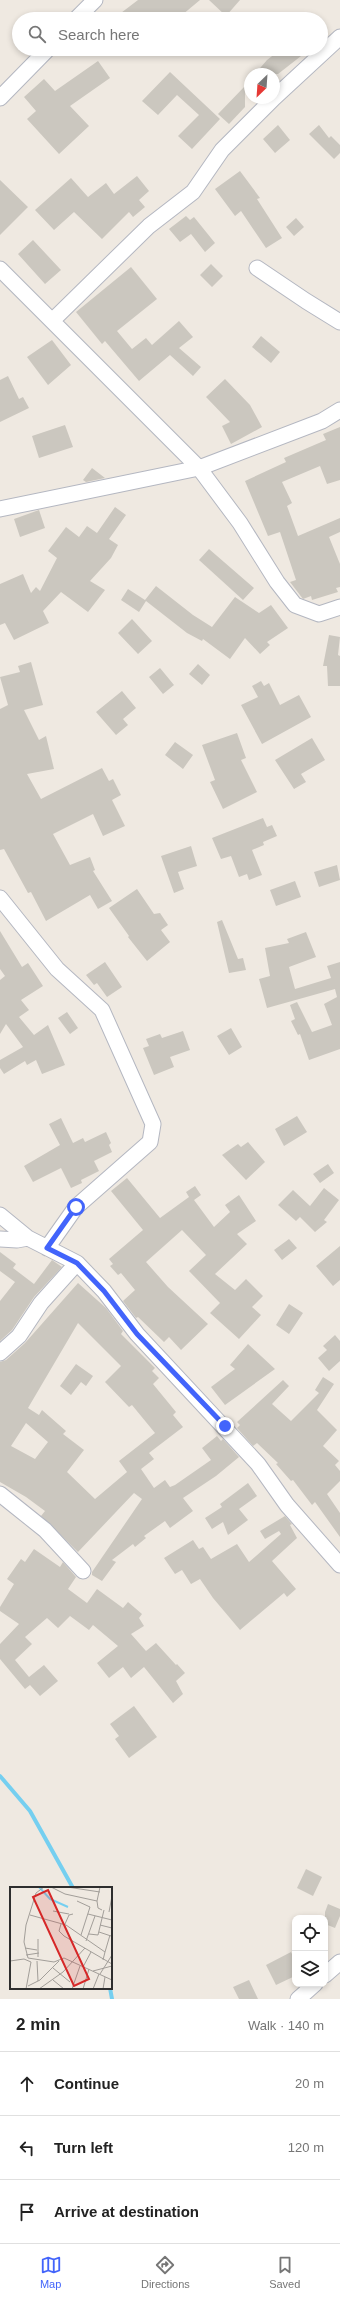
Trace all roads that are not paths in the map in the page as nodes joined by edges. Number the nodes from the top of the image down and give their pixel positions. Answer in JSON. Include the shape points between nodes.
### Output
{"nodes":[{"id":1,"x":95,"y":0,"type":"edge"},
{"id":2,"x":83,"y":12,"type":"edge"},
{"id":3,"x":340,"y":37,"type":"edge"},
{"id":4,"x":328,"y":48,"type":"edge"},
{"id":5,"x":41,"y":56,"type":"edge"},
{"id":6,"x":319,"y":56,"type":"edge"},
{"id":7,"x":280,"y":92,"type":"edge"},
{"id":8,"x":0,"y":98,"type":"edge"},
{"id":9,"x":268,"y":104,"type":"edge"},
{"id":10,"x":257,"y":268,"type":"dead end"},
{"id":11,"x":3,"y":279,"type":"edge"},
{"id":12,"x":53,"y":320,"type":"junction"},
{"id":13,"x":340,"y":322,"type":"edge"},
{"id":14,"x":340,"y":410,"type":"edge"},
{"id":15,"x":199,"y":468,"type":"junction"},
{"id":16,"x":0,"y":509,"type":"edge"},
{"id":17,"x":340,"y":607,"type":"edge"},
{"id":18,"x":0,"y":898,"type":"edge"},
{"id":19,"x":0,"y":1215,"type":"edge"},
{"id":20,"x":0,"y":1238,"type":"edge"},
{"id":21,"x":28,"y":1238,"type":"junction"},
{"id":22,"x":47,"y":1248,"type":"junction"},
{"id":23,"x":77,"y":1263,"type":"junction"},
{"id":24,"x":0,"y":1353,"type":"edge"},
{"id":25,"x":0,"y":1494,"type":"edge"},
{"id":26,"x":340,"y":1565,"type":"edge"},
{"id":27,"x":83,"y":1571,"type":"dead end"},
{"id":28,"x":340,"y":1962,"type":"edge"},
{"id":29,"x":328,"y":1972,"type":"edge"},
{"id":30,"x":312,"y":1987,"type":"edge"},
{"id":31,"x":298,"y":1999,"type":"edge"}],
"edges":[{"from":1,"to":2,"type":"street"},
{"from":3,"to":4,"type":"street"},
{"from":5,"to":8,"type":"street"},
{"from":6,"to":7,"type":"street"},
{"from":9,"to":12,"type":"street","via":[[222,150],[193,192],[149,226]]},
{"from":10,"to":13,"type":"street"},
{"from":11,"to":12,"type":"street"},
{"from":12,"to":15,"type":"street"},
{"from":14,"to":15,"type":"street","via":[[322,421]]},
{"from":15,"to":16,"type":"street"},
{"from":15,"to":17,"type":"street","via":[[240,523],[277,582],[295,605],[319,614]]},
{"from":18,"to":22,"type":"street","via":[[57,969],[102,1010],[152,1124],[150,1142],[76,1207]]},
{"from":19,"to":21,"type":"street"},
{"from":20,"to":21,"type":"street"},
{"from":21,"to":22,"type":"street"},
{"from":22,"to":23,"type":"street"},
{"from":23,"to":24,"type":"street","via":[[41,1303],[18,1336]]},
{"from":23,"to":26,"type":"street","via":[[104,1291],[137,1334],[258,1464],[287,1505]]},
{"from":25,"to":27,"type":"street","via":[[45,1530]]},
{"from":28,"to":29,"type":"street"},
{"from":30,"to":31,"type":"street"}]}
